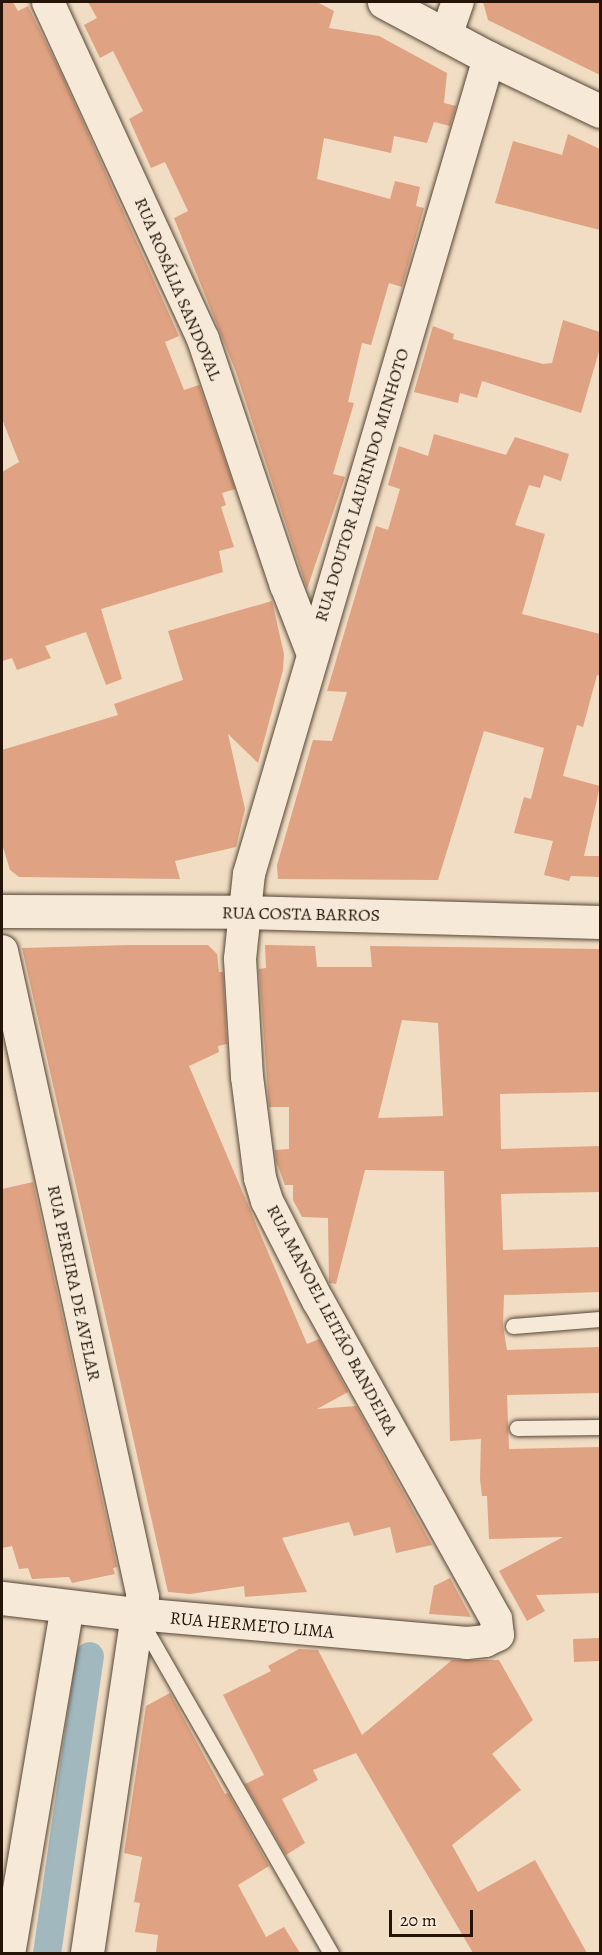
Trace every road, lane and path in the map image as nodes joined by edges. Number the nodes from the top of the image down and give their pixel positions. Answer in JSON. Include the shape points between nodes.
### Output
{"nodes":[{"id":1,"x":48,"y":2,"type":"edge"},
{"id":2,"x":384,"y":2,"type":"edge"},
{"id":3,"x":458,"y":2,"type":"edge"},
{"id":4,"x":446,"y":36,"type":"junction"},
{"id":5,"x":489,"y":58,"type":"junction"},
{"id":6,"x":600,"y":111,"type":"edge"},
{"id":7,"x":312,"y":652,"type":"junction"},
{"id":8,"x":2,"y":911,"type":"edge"},
{"id":9,"x":243,"y":912,"type":"junction"},
{"id":10,"x":600,"y":922,"type":"edge"},
{"id":11,"x":2,"y":951,"type":"edge"},
{"id":12,"x":600,"y":1319,"type":"edge"},
{"id":13,"x":513,"y":1326,"type":"dead end"},
{"id":14,"x":600,"y":1427,"type":"edge"},
{"id":15,"x":517,"y":1428,"type":"dead end"},
{"id":16,"x":2,"y":1598,"type":"edge"},
{"id":17,"x":68,"y":1607,"type":"junction"},
{"id":18,"x":137,"y":1614,"type":"junction"},
{"id":19,"x":499,"y":1631,"type":"joint"},
{"id":20,"x":8,"y":1953,"type":"edge"},
{"id":21,"x":87,"y":1953,"type":"edge"},
{"id":22,"x":331,"y":1953,"type":"edge"}],
"edges":[{"from":1,"to":7,"type":"street","name":"RUA ROSÁLIA SANDOVAL","via":[[203,339]]},
{"from":2,"to":4,"type":"street"},
{"from":3,"to":4,"type":"street"},
{"from":4,"to":5,"type":"street"},
{"from":5,"to":6,"type":"street"},
{"from":5,"to":7,"type":"street","name":"RUA DOUTOR LAURINDO MINHOTO"},
{"from":7,"to":9,"type":"street","name":"RUA DOUTOR LAURINDO MINHOTO","via":[[249,874]]},
{"from":8,"to":9,"type":"street","name":"RUA COSTA BARROS"},
{"from":9,"to":10,"type":"street","name":"RUA COSTA BARROS"},
{"from":9,"to":19,"type":"street","name":"RUA MANOEL LEITÃO BANDEIRA","via":[[240,959],[247,1077],[260,1178],[267,1201],[318,1301],[496,1619]]},
{"from":11,"to":18,"type":"street","name":"RUA PEREIRA DE AVELAR","via":[[143,1597]]},
{"from":12,"to":13,"type":"lane"},
{"from":14,"to":15,"type":"lane"},
{"from":16,"to":17,"type":"street","name":"RUA HERMETO LIMA"},
{"from":17,"to":18,"type":"street","name":"RUA HERMETO LIMA"},
{"from":17,"to":20,"type":"street"},
{"from":18,"to":19,"type":"street","name":"RUA HERMETO LIMA","via":[[467,1643],[485,1641]]},
{"from":18,"to":21,"type":"street"},
{"from":18,"to":22,"type":"lane"}]}
